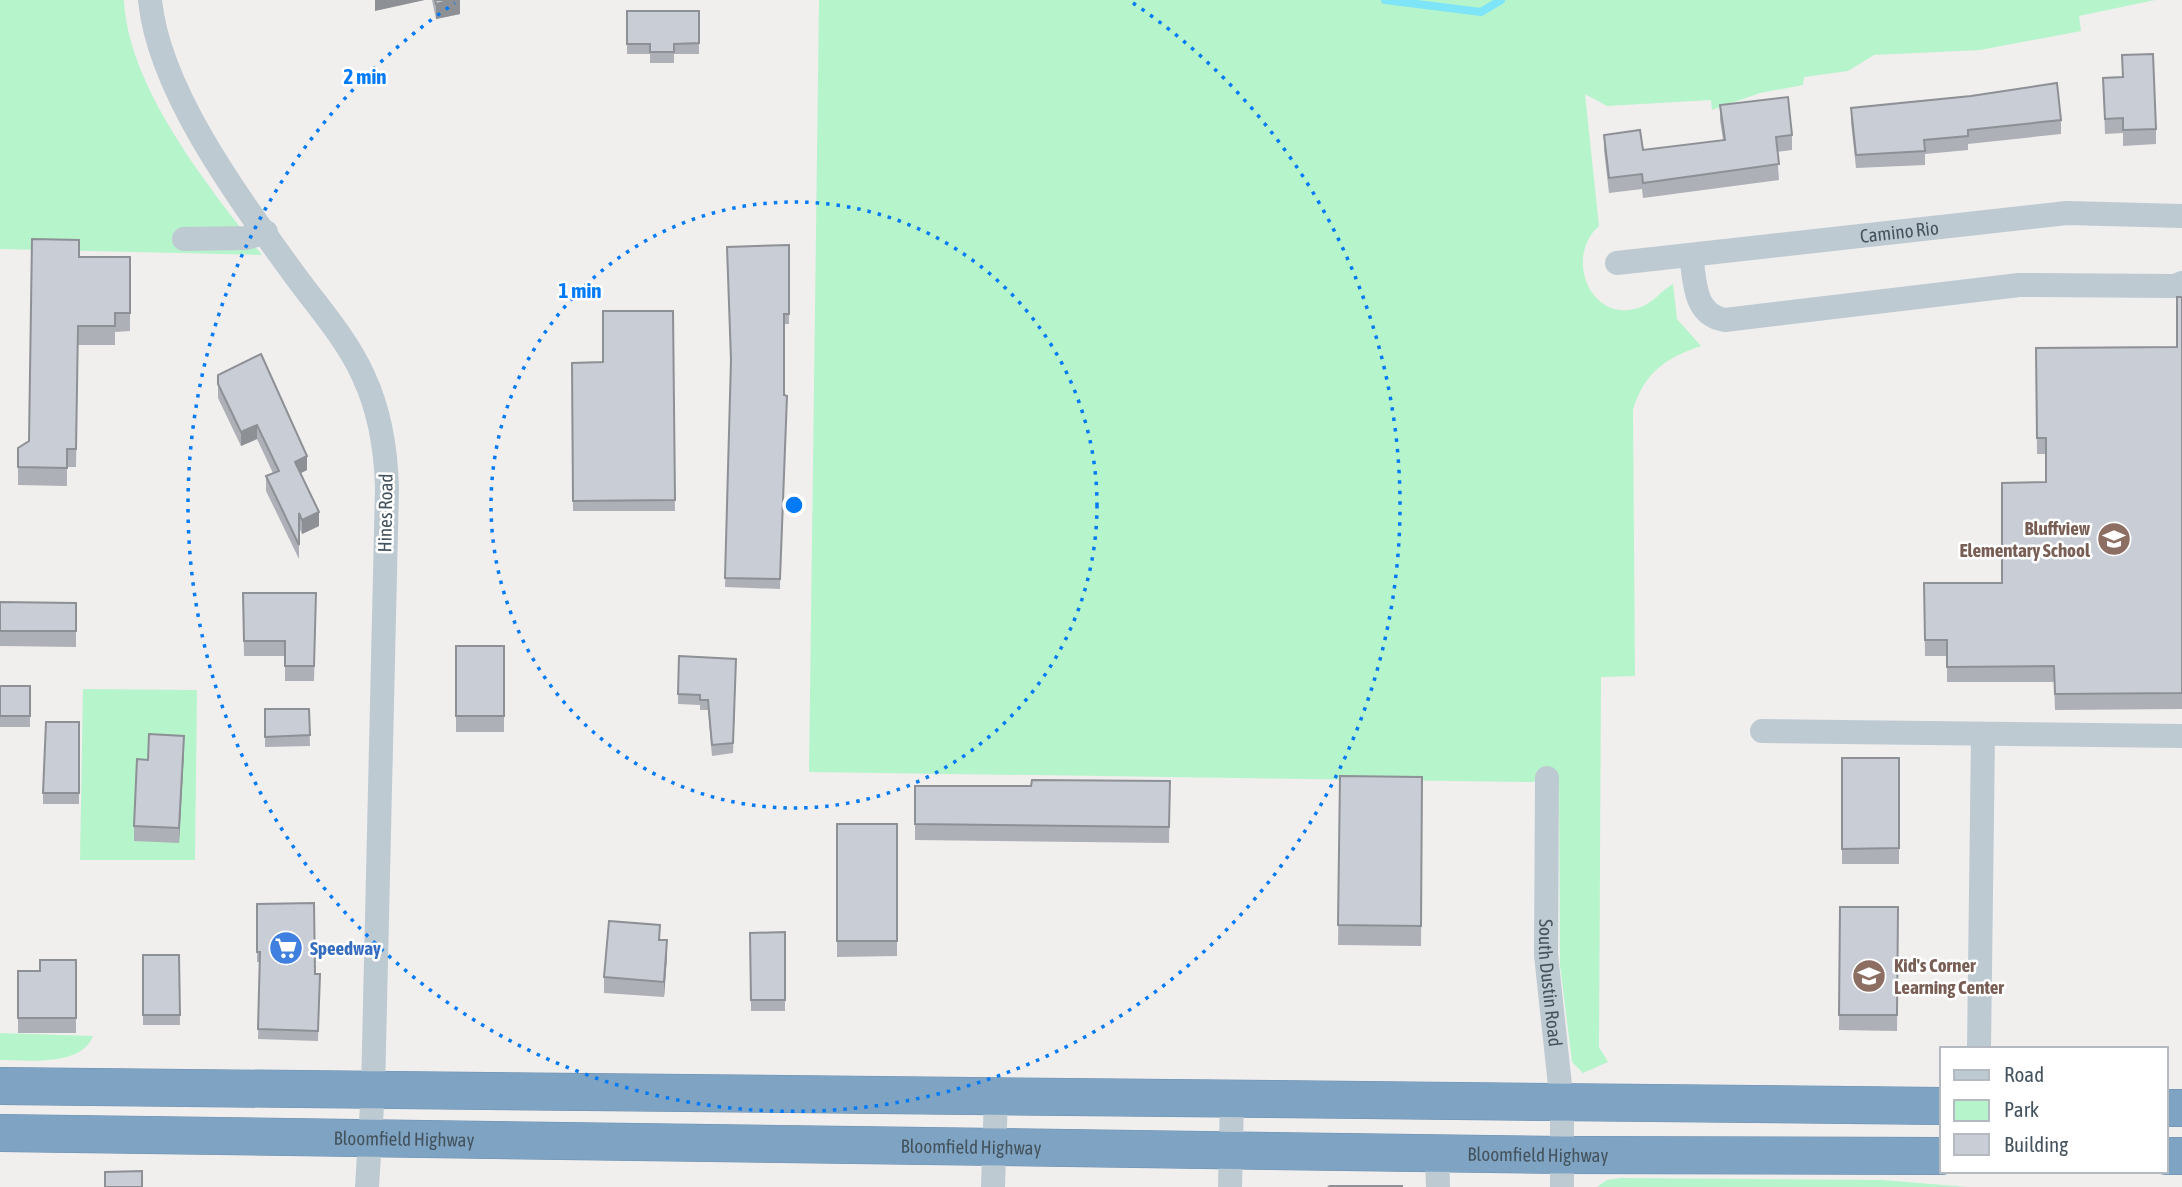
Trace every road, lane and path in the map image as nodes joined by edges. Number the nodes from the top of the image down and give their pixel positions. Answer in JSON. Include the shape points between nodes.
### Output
{"nodes":[{"id":1,"x":150,"y":0,"type":"edge"},
{"id":2,"x":2182,"y":216,"type":"edge"},
{"id":3,"x":266,"y":232,"type":"junction"},
{"id":4,"x":184,"y":239,"type":"dead end"},
{"id":5,"x":1691,"y":255,"type":"junction"},
{"id":6,"x":1617,"y":263,"type":"dead end"},
{"id":7,"x":2182,"y":283,"type":"edge"},
{"id":8,"x":1762,"y":731,"type":"dead end"},
{"id":9,"x":1983,"y":734,"type":"junction"},
{"id":10,"x":2182,"y":736,"type":"edge"},
{"id":11,"x":1547,"y":778,"type":"dead end"},
{"id":12,"x":1979,"y":1047,"type":"edge"},
{"id":13,"x":0,"y":1086,"type":"edge"},
{"id":14,"x":373,"y":1090,"type":"junction"},
{"id":15,"x":996,"y":1095,"type":"junction"},
{"id":16,"x":1232,"y":1099,"type":"junction"},
{"id":17,"x":1562,"y":1104,"type":"junction"},
{"id":18,"x":1940,"y":1106,"type":"edge"},
{"id":19,"x":0,"y":1133,"type":"edge"},
{"id":20,"x":369,"y":1138,"type":"junction"},
{"id":21,"x":994,"y":1146,"type":"junction"},
{"id":22,"x":1231,"y":1149,"type":"junction"},
{"id":23,"x":1940,"y":1156,"type":"edge"},
{"id":24,"x":1437,"y":1170,"type":"edge"},
{"id":25,"x":1562,"y":1171,"type":"edge"},
{"id":26,"x":367,"y":1187,"type":"edge"},
{"id":27,"x":993,"y":1187,"type":"edge"},
{"id":28,"x":1230,"y":1187,"type":"edge"}],
"edges":[{"from":1,"to":3,"type":"street","name":"Hines Road","via":[[170,75],[193,124]]},
{"from":2,"to":5,"type":"street","name":"Camino Rio","via":[[2067,213]]},
{"from":3,"to":4,"type":"street","via":[[246,238]]},
{"from":3,"to":14,"type":"street","name":"Hines Road","via":[[338,331],[363,375],[376,408],[386,460]]},
{"from":5,"to":6,"type":"street","name":"Camino Rio"},
{"from":5,"to":7,"type":"street","via":[[1701,304],[1711,316],[1725,320],[2019,285]]},
{"from":8,"to":9,"type":"street"},
{"from":9,"to":10,"type":"street"},
{"from":9,"to":12,"type":"street"},
{"from":11,"to":17,"type":"street","name":"South Dustin Road","via":[[1546,955]]},
{"from":13,"to":14,"type":"highway"},
{"from":14,"to":15,"type":"highway"},
{"from":14,"to":20,"type":"street","name":"Hines Road"},
{"from":15,"to":16,"type":"highway"},
{"from":15,"to":21,"type":"street"},
{"from":16,"to":17,"type":"highway"},
{"from":16,"to":22,"type":"street"},
{"from":17,"to":18,"type":"highway"},
{"from":17,"to":25,"type":"street","name":"South Dustin Road"},
{"from":19,"to":20,"type":"highway","name":"Bloomfield Highway"},
{"from":20,"to":21,"type":"highway","name":"Bloomfield Highway"},
{"from":20,"to":26,"type":"street","name":"Hines Road"},
{"from":21,"to":22,"type":"highway","name":"Bloomfield Highway"},
{"from":21,"to":27,"type":"street"},
{"from":22,"to":24,"type":"highway","name":"Bloomfield Highway"},
{"from":22,"to":28,"type":"street"},
{"from":23,"to":25,"type":"highway","name":"Bloomfield Highway"},
{"from":24,"to":25,"type":"highway","name":"Bloomfield Highway"}]}
